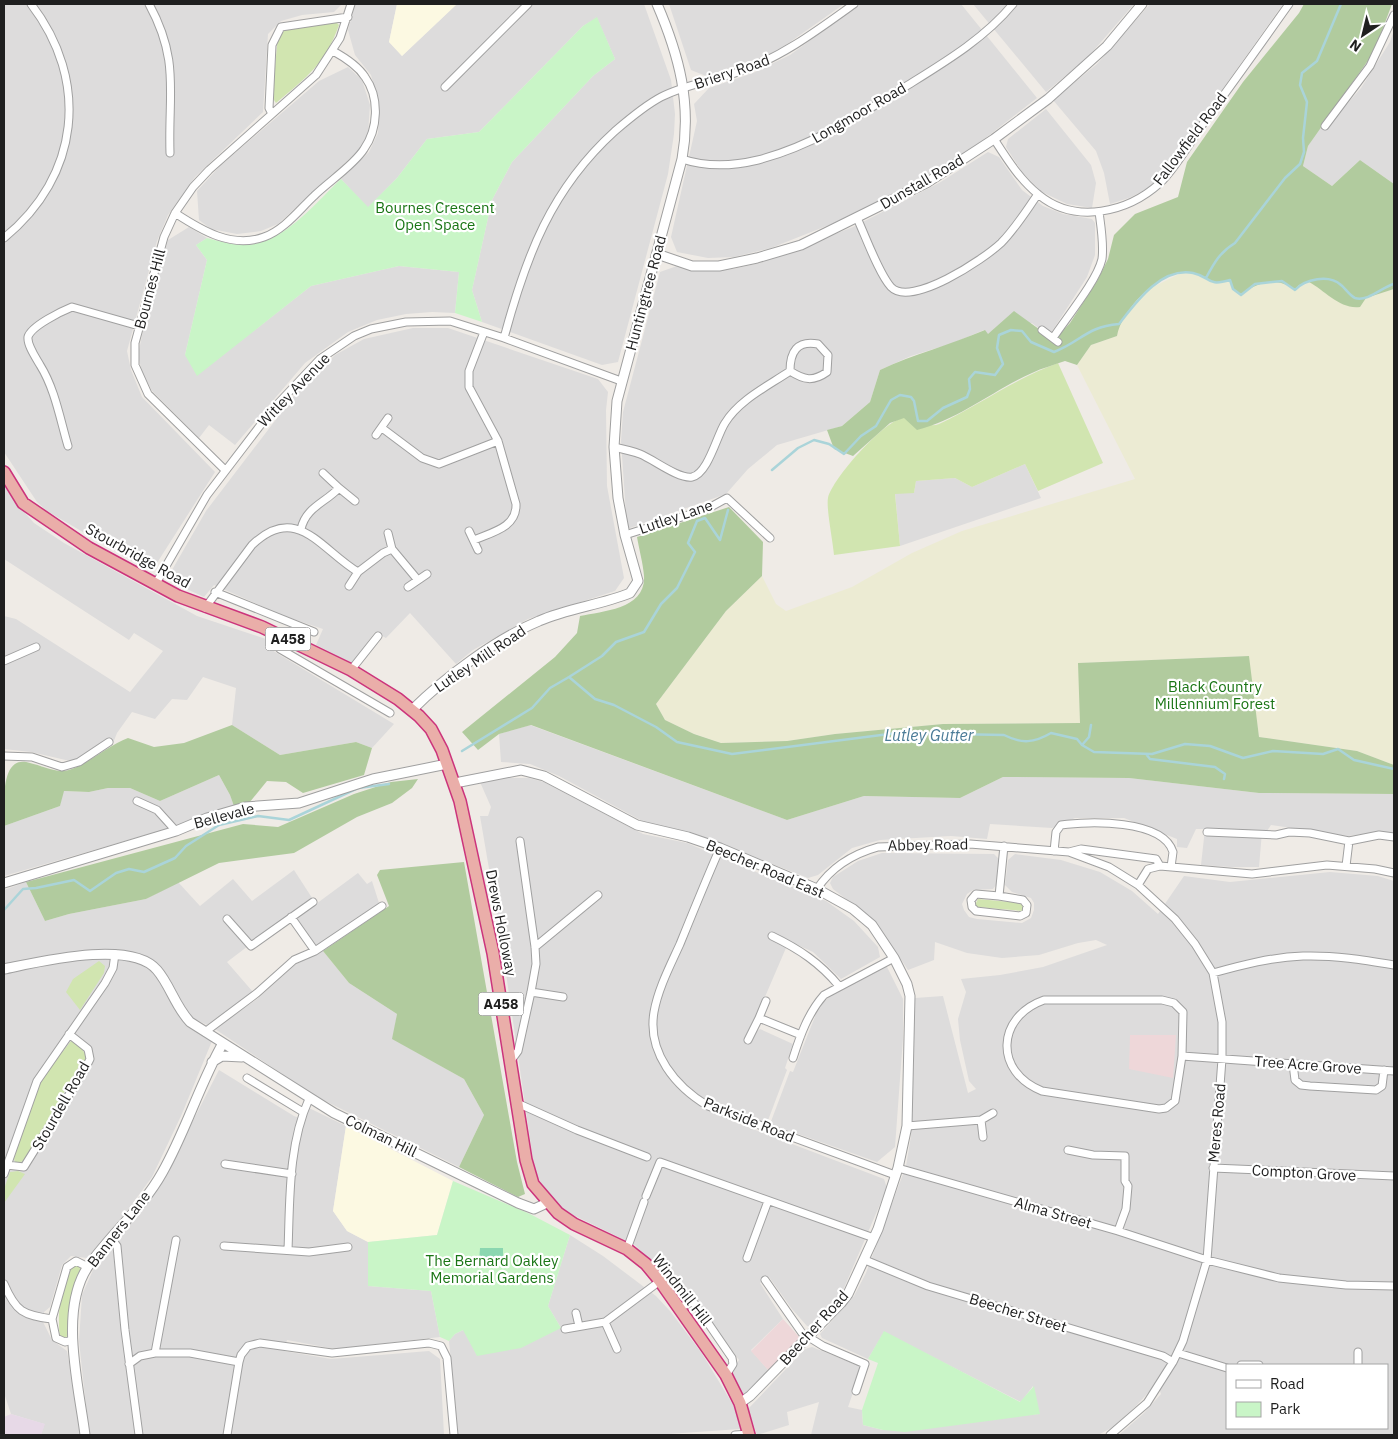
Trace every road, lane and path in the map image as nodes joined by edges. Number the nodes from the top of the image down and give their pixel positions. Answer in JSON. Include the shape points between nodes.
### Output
{"nodes":[{"id":1,"x":31,"y":4,"type":"edge"},
{"id":2,"x":149,"y":4,"type":"edge"},
{"id":3,"x":351,"y":4,"type":"edge"},
{"id":4,"x":528,"y":4,"type":"edge"},
{"id":5,"x":657,"y":4,"type":"edge"},
{"id":6,"x":854,"y":4,"type":"edge"},
{"id":7,"x":1013,"y":4,"type":"edge"},
{"id":8,"x":1142,"y":4,"type":"edge"},
{"id":9,"x":1290,"y":4,"type":"edge"},
{"id":10,"x":1394,"y":15,"type":"edge"},
{"id":11,"x":348,"y":17,"type":"junction"},
{"id":12,"x":1393,"y":23,"type":"edge"},
{"id":13,"x":333,"y":50,"type":"junction"},
{"id":14,"x":445,"y":87,"type":"dead end"},
{"id":15,"x":684,"y":89,"type":"junction"},
{"id":16,"x":272,"y":114,"type":"junction"},
{"id":17,"x":1325,"y":126,"type":"dead end"},
{"id":18,"x":994,"y":139,"type":"junction"},
{"id":19,"x":170,"y":153,"type":"dead end"},
{"id":20,"x":682,"y":159,"type":"junction"},
{"id":21,"x":1038,"y":194,"type":"junction"},
{"id":22,"x":1099,"y":212,"type":"junction"},
{"id":23,"x":176,"y":213,"type":"junction"},
{"id":24,"x":857,"y":218,"type":"junction"},
{"id":25,"x":4,"y":238,"type":"edge"},
{"id":26,"x":657,"y":254,"type":"junction"},
{"id":27,"x":139,"y":326,"type":"junction"},
{"id":28,"x":1042,"y":330,"type":"dead end"},
{"id":29,"x":484,"y":332,"type":"junction"},
{"id":30,"x":504,"y":338,"type":"junction"},
{"id":31,"x":790,"y":372,"type":"junction"},
{"id":32,"x":621,"y":381,"type":"junction"},
{"id":33,"x":388,"y":418,"type":"dead end"},
{"id":34,"x":382,"y":428,"type":"junction"},
{"id":35,"x":376,"y":435,"type":"dead end"},
{"id":36,"x":498,"y":440,"type":"junction"},
{"id":37,"x":68,"y":446,"type":"dead end"},
{"id":38,"x":614,"y":447,"type":"junction"},
{"id":39,"x":225,"y":470,"type":"junction"},
{"id":40,"x":323,"y":473,"type":"dead end"},
{"id":41,"x":4,"y":474,"type":"edge"},
{"id":42,"x":339,"y":488,"type":"junction"},
{"id":43,"x":354,"y":501,"type":"dead end"},
{"id":44,"x":301,"y":529,"type":"junction"},
{"id":45,"x":469,"y":531,"type":"dead end"},
{"id":46,"x":388,"y":533,"type":"dead end"},
{"id":47,"x":625,"y":535,"type":"junction"},
{"id":48,"x":770,"y":538,"type":"dead end"},
{"id":49,"x":474,"y":540,"type":"junction"},
{"id":50,"x":392,"y":549,"type":"junction"},
{"id":51,"x":478,"y":550,"type":"dead end"},
{"id":52,"x":358,"y":572,"type":"junction"},
{"id":53,"x":427,"y":574,"type":"dead end"},
{"id":54,"x":417,"y":579,"type":"junction"},
{"id":55,"x":155,"y":585,"type":"junction"},
{"id":56,"x":636,"y":585,"type":"joint"},
{"id":57,"x":350,"y":586,"type":"dead end"},
{"id":58,"x":408,"y":587,"type":"dead end"},
{"id":59,"x":215,"y":592,"type":"junction"},
{"id":60,"x":205,"y":608,"type":"junction"},
{"id":61,"x":314,"y":632,"type":"dead end"},
{"id":62,"x":276,"y":634,"type":"junction"},
{"id":63,"x":378,"y":636,"type":"dead end"},
{"id":64,"x":36,"y":647,"type":"dead end"},
{"id":65,"x":4,"y":661,"type":"edge"},
{"id":66,"x":351,"y":670,"type":"junction"},
{"id":67,"x":412,"y":710,"type":"junction"},
{"id":68,"x":390,"y":713,"type":"dead end"},
{"id":69,"x":109,"y":742,"type":"dead end"},
{"id":70,"x":4,"y":756,"type":"edge"},
{"id":71,"x":447,"y":764,"type":"junction"},
{"id":72,"x":455,"y":783,"type":"junction"},
{"id":73,"x":138,"y":801,"type":"dead end"},
{"id":74,"x":176,"y":831,"type":"junction"},
{"id":75,"x":1207,"y":832,"type":"dead end"},
{"id":76,"x":1394,"y":836,"type":"edge"},
{"id":77,"x":520,"y":841,"type":"dead end"},
{"id":78,"x":1349,"y":841,"type":"junction"},
{"id":79,"x":1004,"y":846,"type":"junction"},
{"id":80,"x":720,"y":848,"type":"junction"},
{"id":81,"x":1054,"y":851,"type":"junction"},
{"id":82,"x":1070,"y":852,"type":"junction"},
{"id":83,"x":1160,"y":866,"type":"junction"},
{"id":84,"x":1346,"y":866,"type":"junction"},
{"id":85,"x":1171,"y":867,"type":"junction"},
{"id":86,"x":1394,"y":873,"type":"edge"},
{"id":87,"x":4,"y":883,"type":"edge"},
{"id":88,"x":1138,"y":884,"type":"junction"},
{"id":89,"x":817,"y":889,"type":"junction"},
{"id":90,"x":598,"y":895,"type":"dead end"},
{"id":91,"x":999,"y":896,"type":"junction"},
{"id":92,"x":313,"y":902,"type":"dead end"},
{"id":93,"x":382,"y":906,"type":"dead end"},
{"id":94,"x":291,"y":917,"type":"junction"},
{"id":95,"x":227,"y":920,"type":"dead end"},
{"id":96,"x":772,"y":936,"type":"dead end"},
{"id":97,"x":535,"y":947,"type":"junction"},
{"id":98,"x":314,"y":951,"type":"junction"},
{"id":99,"x":115,"y":954,"type":"junction"},
{"id":100,"x":894,"y":958,"type":"junction"},
{"id":101,"x":1394,"y":965,"type":"edge"},
{"id":102,"x":4,"y":969,"type":"edge"},
{"id":103,"x":1213,"y":973,"type":"junction"},
{"id":104,"x":839,"y":986,"type":"junction"},
{"id":105,"x":531,"y":992,"type":"junction"},
{"id":106,"x":563,"y":997,"type":"dead end"},
{"id":107,"x":766,"y":1000,"type":"dead end"},
{"id":108,"x":759,"y":1018,"type":"junction"},
{"id":109,"x":205,"y":1032,"type":"junction"},
{"id":110,"x":69,"y":1034,"type":"junction"},
{"id":111,"x":801,"y":1035,"type":"junction"},
{"id":112,"x":748,"y":1040,"type":"dead end"},
{"id":113,"x":223,"y":1043,"type":"junction"},
{"id":114,"x":1182,"y":1056,"type":"junction"},
{"id":115,"x":248,"y":1058,"type":"junction"},
{"id":116,"x":793,"y":1058,"type":"dead end"},
{"id":117,"x":1222,"y":1059,"type":"junction"},
{"id":118,"x":510,"y":1062,"type":"junction"},
{"id":119,"x":211,"y":1063,"type":"junction"},
{"id":120,"x":1293,"y":1064,"type":"junction"},
{"id":121,"x":1384,"y":1070,"type":"junction"},
{"id":122,"x":1394,"y":1071,"type":"edge"},
{"id":123,"x":247,"y":1078,"type":"dead end"},
{"id":124,"x":309,"y":1099,"type":"junction"},
{"id":125,"x":517,"y":1103,"type":"junction"},
{"id":126,"x":303,"y":1112,"type":"junction"},
{"id":127,"x":993,"y":1114,"type":"dead end"},
{"id":128,"x":981,"y":1120,"type":"junction"},
{"id":129,"x":906,"y":1126,"type":"junction"},
{"id":130,"x":983,"y":1137,"type":"dead end"},
{"id":131,"x":1068,"y":1150,"type":"dead end"},
{"id":132,"x":647,"y":1157,"type":"dead end"},
{"id":133,"x":225,"y":1164,"type":"dead end"},
{"id":134,"x":7,"y":1166,"type":"junction"},
{"id":135,"x":1213,"y":1168,"type":"junction"},
{"id":136,"x":896,"y":1172,"type":"junction"},
{"id":137,"x":4,"y":1174,"type":"edge"},
{"id":138,"x":292,"y":1174,"type":"junction"},
{"id":139,"x":1394,"y":1176,"type":"edge"},
{"id":140,"x":768,"y":1201,"type":"junction"},
{"id":141,"x":547,"y":1204,"type":"junction"},
{"id":142,"x":1118,"y":1231,"type":"junction"},
{"id":143,"x":111,"y":1238,"type":"junction"},
{"id":144,"x":874,"y":1238,"type":"junction"},
{"id":145,"x":176,"y":1240,"type":"dead end"},
{"id":146,"x":224,"y":1246,"type":"dead end"},
{"id":147,"x":348,"y":1247,"type":"dead end"},
{"id":148,"x":627,"y":1249,"type":"junction"},
{"id":149,"x":288,"y":1250,"type":"junction"},
{"id":150,"x":747,"y":1258,"type":"dead end"},
{"id":151,"x":865,"y":1260,"type":"junction"},
{"id":152,"x":1207,"y":1260,"type":"junction"},
{"id":153,"x":88,"y":1267,"type":"junction"},
{"id":154,"x":765,"y":1280,"type":"dead end"},
{"id":155,"x":660,"y":1281,"type":"junction"},
{"id":156,"x":4,"y":1284,"type":"edge"},
{"id":157,"x":1394,"y":1286,"type":"edge"},
{"id":158,"x":576,"y":1313,"type":"dead end"},
{"id":159,"x":52,"y":1319,"type":"junction"},
{"id":160,"x":605,"y":1322,"type":"junction"},
{"id":161,"x":579,"y":1326,"type":"junction"},
{"id":162,"x":565,"y":1329,"type":"dead end"},
{"id":163,"x":809,"y":1338,"type":"junction"},
{"id":164,"x":73,"y":1340,"type":"junction"},
{"id":165,"x":617,"y":1350,"type":"dead end"},
{"id":166,"x":1358,"y":1352,"type":"dead end"},
{"id":167,"x":155,"y":1353,"type":"junction"},
{"id":168,"x":1178,"y":1353,"type":"junction"},
{"id":169,"x":239,"y":1362,"type":"junction"},
{"id":170,"x":1173,"y":1362,"type":"junction"},
{"id":171,"x":129,"y":1364,"type":"junction"},
{"id":172,"x":1358,"y":1364,"type":"edge"},
{"id":173,"x":1226,"y":1368,"type":"edge"},
{"id":174,"x":856,"y":1391,"type":"dead end"},
{"id":175,"x":740,"y":1403,"type":"junction"},
{"id":176,"x":749,"y":1434,"type":"edge"},
{"id":177,"x":85,"y":1435,"type":"edge"},
{"id":178,"x":139,"y":1435,"type":"edge"},
{"id":179,"x":227,"y":1435,"type":"edge"},
{"id":180,"x":454,"y":1435,"type":"edge"},
{"id":181,"x":735,"y":1435,"type":"edge"},
{"id":182,"x":1110,"y":1435,"type":"edge"}],
"edges":[{"from":1,"to":25,"type":"street","via":[[57,46],[66,73],[70,97],[69,126],[66,148],[42,196],[23,222]]},
{"from":2,"to":19,"type":"street","via":[[166,42],[172,74]]},
{"from":3,"to":11,"type":"street","name":"Bournes Hill"},
{"from":4,"to":14,"type":"street"},
{"from":5,"to":15,"type":"street","name":"Huntingtree Road","via":[[677,52]]},
{"from":6,"to":15,"type":"street","name":"Briery Road","via":[[771,59]]},
{"from":7,"to":20,"type":"street","name":"Longmoor Road","via":[[989,28],[937,67],[809,142],[775,155],[738,163],[700,165]]},
{"from":8,"to":18,"type":"street","name":"Dunstall Road","via":[[1092,60],[1048,99]]},
{"from":9,"to":22,"type":"street","name":"Fallowfield Road","via":[[1162,181],[1127,205]]},
{"from":10,"to":12,"type":"street"},
{"from":11,"to":13,"type":"street","name":"Bournes Hill"},
{"from":11,"to":16,"type":"street","via":[[281,27],[272,45],[268,108]]},
{"from":12,"to":17,"type":"street","via":[[1370,66]]},
{"from":13,"to":16,"type":"street","name":"Bournes Hill","via":[[316,75]]},
{"from":13,"to":23,"type":"street","via":[[354,65],[366,78],[371,91],[375,124],[364,151],[281,228],[264,237],[231,240],[215,236]]},
{"from":15,"to":20,"type":"street","name":"Huntingtree Road","via":[[687,121]]},
{"from":15,"to":30,"type":"street","name":"Briery Road","via":[[661,96],[638,112],[582,164],[544,221],[532,248]]},
{"from":16,"to":23,"type":"street","name":"Bournes Hill","via":[[192,187]]},
{"from":18,"to":21,"type":"street","name":"Fallowfield Road"},
{"from":18,"to":24,"type":"street","name":"Dunstall Road","via":[[928,182]]},
{"from":20,"to":26,"type":"street","name":"Huntingtree Road"},
{"from":21,"to":22,"type":"street","name":"Fallowfield Road","via":[[1064,208]]},
{"from":21,"to":24,"type":"street","via":[[1017,224],[990,252],[928,288],[912,292],[904,293],[891,287]]},
{"from":22,"to":28,"type":"street","via":[[1101,261],[1095,276],[1055,340]]},
{"from":23,"to":27,"type":"street","name":"Bournes Hill","via":[[164,237]]},
{"from":24,"to":26,"type":"street","name":"Dunstall Road","via":[[801,245],[719,266],[692,266]]},
{"from":26,"to":32,"type":"street","name":"Huntingtree Road"},
{"from":27,"to":37,"type":"street","via":[[72,307],[33,328],[28,335],[52,391]]},
{"from":27,"to":39,"type":"street","name":"Bournes Hill","via":[[135,365],[148,394]]},
{"from":29,"to":30,"type":"street","name":"Witley Avenue"},
{"from":29,"to":36,"type":"street","via":[[469,371],[469,387]]},
{"from":29,"to":39,"type":"street","name":"Witley Avenue","via":[[450,321],[428,320],[387,325],[354,336],[320,359],[292,388]]},
{"from":30,"to":32,"type":"street","name":"Witley Avenue"},
{"from":31,"to":31,"type":"street","via":[[791,358],[798,345],[818,344],[828,355],[827,372],[817,378],[810,380]]},
{"from":31,"to":38,"type":"street","via":[[736,408],[724,424],[705,466],[692,477]]},
{"from":32,"to":38,"type":"street","name":"Huntingtree Road"},
{"from":33,"to":34,"type":"street"},
{"from":34,"to":35,"type":"street"},
{"from":34,"to":36,"type":"street","via":[[422,458],[439,464]]},
{"from":36,"to":49,"type":"street","via":[[516,512],[506,526]]},
{"from":38,"to":47,"type":"street","name":"Huntingtree Road"},
{"from":39,"to":55,"type":"street","name":"Witley Avenue","via":[[194,516]]},
{"from":40,"to":42,"type":"street"},
{"from":41,"to":55,"type":"highway","name":"Stourbridge Road","number":"A458","via":[[23,503],[90,548]]},
{"from":42,"to":43,"type":"street"},
{"from":42,"to":44,"type":"street","via":[[314,506]]},
{"from":44,"to":52,"type":"street"},
{"from":44,"to":59,"type":"street","via":[[282,528],[261,536]]},
{"from":45,"to":49,"type":"street"},
{"from":46,"to":50,"type":"street"},
{"from":47,"to":48,"type":"street","name":"Lutley Lane","via":[[707,509],[727,498]]},
{"from":47,"to":56,"type":"street","name":"Huntingtree Road","via":[[636,570]]},
{"from":49,"to":51,"type":"street"},
{"from":50,"to":52,"type":"street"},
{"from":50,"to":54,"type":"street"},
{"from":52,"to":57,"type":"street"},
{"from":53,"to":54,"type":"street"},
{"from":54,"to":58,"type":"street"},
{"from":55,"to":60,"type":"highway","name":"Stourbridge Road","number":"A458"},
{"from":56,"to":67,"type":"street","name":"Lutley Mill Road","via":[[630,593],[539,620],[505,638],[453,674]]},
{"from":59,"to":60,"type":"street"},
{"from":59,"to":61,"type":"street"},
{"from":60,"to":62,"type":"highway","name":"Stourbridge Road","number":"A458"},
{"from":62,"to":66,"type":"highway","name":"Stourbridge Road","number":"A458"},
{"from":62,"to":68,"type":"street","via":[[275,644],[280,649]]},
{"from":63,"to":66,"type":"street"},
{"from":64,"to":65,"type":"street"},
{"from":66,"to":67,"type":"highway","name":"Stourbridge Road","number":"A458"},
{"from":67,"to":71,"type":"highway","name":"Stourbridge Road","number":"A458","via":[[434,734]]},
{"from":69,"to":70,"type":"street","via":[[79,762],[62,767],[32,757]]},
{"from":71,"to":72,"type":"highway","name":"Drews Holloway","number":"A458"},
{"from":71,"to":74,"type":"street","name":"Bellevale","via":[[365,782],[299,803],[245,807]]},
{"from":72,"to":80,"type":"street","name":"Beecher Road East","via":[[509,771],[534,772],[562,783],[637,825]]},
{"from":72,"to":118,"type":"highway","name":"Drews Holloway","number":"A458","via":[[493,953]]},
{"from":73,"to":74,"type":"street","via":[[156,810]]},
{"from":74,"to":87,"type":"street","name":"Bellevale"},
{"from":75,"to":78,"type":"street","via":[[1310,833]]},
{"from":76,"to":78,"type":"street","via":[[1379,835]]},
{"from":77,"to":97,"type":"street"},
{"from":78,"to":84,"type":"street"},
{"from":79,"to":81,"type":"street","name":"Abbey Road"},
{"from":79,"to":89,"type":"street","name":"Abbey Road","via":[[878,847],[842,862]]},
{"from":79,"to":91,"type":"street"},
{"from":80,"to":89,"type":"street","name":"Beecher Road East"},
{"from":80,"to":136,"type":"street","name":"Parkside Road","via":[[663,983],[654,1013],[657,1049],[664,1064],[687,1092],[708,1106]]},
{"from":81,"to":82,"type":"street","name":"Abbey Road"},
{"from":81,"to":85,"type":"street","via":[[1056,832],[1061,825],[1114,823],[1150,832],[1166,842],[1173,852]]},
{"from":82,"to":83,"type":"street","name":"Abbey Road","via":[[1081,849],[1156,860]]},
{"from":82,"to":88,"type":"street","name":"Meres Road","via":[[1109,867]]},
{"from":83,"to":85,"type":"street","name":"Abbey Road"},
{"from":83,"to":88,"type":"street","via":[[1148,869]]},
{"from":84,"to":85,"type":"street","name":"Abbey Road","via":[[1327,865],[1252,874]]},
{"from":84,"to":86,"type":"street","name":"Abbey Road"},
{"from":88,"to":103,"type":"street","name":"Meres Road","via":[[1196,944]]},
{"from":89,"to":100,"type":"street","name":"Beecher Road East","via":[[854,910],[872,925]]},
{"from":90,"to":97,"type":"street"},
{"from":91,"to":91,"type":"street","via":[[1023,900],[1027,905],[1026,913],[1020,916],[976,911],[970,900],[976,894]]},
{"from":92,"to":94,"type":"street"},
{"from":93,"to":98,"type":"street"},
{"from":94,"to":95,"type":"street","via":[[251,946]]},
{"from":94,"to":98,"type":"street"},
{"from":96,"to":104,"type":"street","via":[[812,959]]},
{"from":97,"to":105,"type":"street","via":[[536,964]]},
{"from":98,"to":109,"type":"street","via":[[294,960]]},
{"from":99,"to":102,"type":"street","name":"Colman Hill","via":[[50,960]]},
{"from":99,"to":109,"type":"street","name":"Colman Hill","via":[[137,958],[156,969],[184,1016]]},
{"from":99,"to":110,"type":"street","name":"Stourdell Road","via":[[113,968],[105,983]]},
{"from":100,"to":104,"type":"street"},
{"from":100,"to":129,"type":"street","name":"Beecher Road East","via":[[910,996]]},
{"from":101,"to":103,"type":"street","via":[[1353,958],[1302,956]]},
{"from":103,"to":117,"type":"street","name":"Meres Road","via":[[1222,1022]]},
{"from":104,"to":111,"type":"street","via":[[824,994],[815,1004]]},
{"from":105,"to":106,"type":"street"},
{"from":105,"to":118,"type":"street","via":[[518,1051]]},
{"from":107,"to":108,"type":"street"},
{"from":108,"to":111,"type":"street"},
{"from":108,"to":112,"type":"street"},
{"from":109,"to":113,"type":"street","name":"Colman Hill"},
{"from":110,"to":134,"type":"street","name":"Stourdell Road","via":[[37,1081]]},
{"from":110,"to":134,"type":"street","name":"Stourdell Road","via":[[88,1049],[90,1059],[85,1070],[24,1167]]},
{"from":111,"to":116,"type":"street"},
{"from":113,"to":115,"type":"street","name":"Colman Hill"},
{"from":113,"to":119,"type":"street","name":"Banners Lane"},
{"from":114,"to":114,"type":"street","via":[[1175,1101],[1159,1110],[1033,1088],[1022,1082],[1012,1068],[1007,1044],[1017,1018],[1032,1004],[1044,1000],[1162,1000],[1174,1003],[1183,1012]]},
{"from":114,"to":117,"type":"street","name":"Tree Acre Grove"},
{"from":115,"to":119,"type":"street","via":[[222,1056]]},
{"from":115,"to":124,"type":"street","name":"Colman Hill"},
{"from":117,"to":120,"type":"street","name":"Tree Acre Grove"},
{"from":117,"to":135,"type":"street","name":"Meres Road"},
{"from":118,"to":125,"type":"highway","name":"Drews Holloway","number":"A458"},
{"from":119,"to":143,"type":"street","name":"Banners Lane","via":[[162,1174]]},
{"from":120,"to":121,"type":"street","name":"Tree Acre Grove"},
{"from":120,"to":121,"type":"street","via":[[1295,1080],[1310,1086],[1376,1090],[1382,1086]]},
{"from":121,"to":122,"type":"street","name":"Tree Acre Grove"},
{"from":123,"to":126,"type":"street"},
{"from":124,"to":126,"type":"street"},
{"from":124,"to":141,"type":"street","name":"Colman Hill","via":[[518,1203],[534,1209]]},
{"from":125,"to":132,"type":"street"},
{"from":125,"to":141,"type":"highway","name":"Drews Holloway","number":"A458","via":[[533,1184]]},
{"from":126,"to":138,"type":"street"},
{"from":127,"to":128,"type":"street"},
{"from":128,"to":129,"type":"street"},
{"from":128,"to":130,"type":"street"},
{"from":129,"to":136,"type":"street","name":"Beecher Road"},
{"from":131,"to":142,"type":"street","via":[[1125,1156],[1126,1209]]},
{"from":133,"to":138,"type":"street"},
{"from":134,"to":137,"type":"street","name":"Stourdell Road"},
{"from":135,"to":139,"type":"street","name":"Compton Grove"},
{"from":135,"to":152,"type":"street","name":"Meres Road"},
{"from":136,"to":142,"type":"street","name":"Alma Street"},
{"from":136,"to":144,"type":"street","name":"Beecher Road"},
{"from":138,"to":149,"type":"street"},
{"from":140,"to":144,"type":"street"},
{"from":140,"to":148,"type":"street","via":[[660,1162]]},
{"from":140,"to":150,"type":"street"},
{"from":141,"to":148,"type":"highway","name":"Windmill Hill","number":"A458","via":[[574,1224]]},
{"from":142,"to":152,"type":"street","name":"Alma Street"},
{"from":143,"to":153,"type":"street","name":"Banners Lane"},
{"from":143,"to":171,"type":"street","via":[[117,1246]]},
{"from":144,"to":151,"type":"street","name":"Beecher Road"},
{"from":145,"to":167,"type":"street"},
{"from":146,"to":149,"type":"street"},
{"from":147,"to":149,"type":"street","via":[[309,1252]]},
{"from":148,"to":155,"type":"highway","name":"Windmill Hill","number":"A458"},
{"from":151,"to":163,"type":"street","name":"Beecher Road","via":[[848,1294]]},
{"from":151,"to":170,"type":"street","name":"Beecher Street","via":[[928,1286]]},
{"from":152,"to":157,"type":"street","name":"Alma Street","via":[[1293,1280]]},
{"from":152,"to":168,"type":"street","name":"Meres Road"},
{"from":153,"to":159,"type":"street","via":[[76,1261],[67,1267]]},
{"from":153,"to":164,"type":"street","name":"Banners Lane","via":[[76,1300]]},
{"from":154,"to":163,"type":"street","via":[[793,1323]]},
{"from":155,"to":160,"type":"street"},
{"from":155,"to":175,"type":"highway","name":"Windmill Hill","number":"A458","via":[[726,1375]]},
{"from":156,"to":159,"type":"street","via":[[20,1311]]},
{"from":158,"to":161,"type":"street"},
{"from":159,"to":164,"type":"street","via":[[56,1338],[65,1342]]},
{"from":160,"to":161,"type":"street"},
{"from":160,"to":165,"type":"street"},
{"from":161,"to":162,"type":"street"},
{"from":163,"to":174,"type":"street","via":[[865,1364]]},
{"from":163,"to":175,"type":"street","name":"Beecher Road"},
{"from":164,"to":177,"type":"street","name":"Banners Lane"},
{"from":166,"to":172,"type":"street"},
{"from":167,"to":169,"type":"street","via":[[190,1353]]},
{"from":167,"to":171,"type":"street","via":[[140,1356]]},
{"from":168,"to":170,"type":"street","name":"Meres Road"},
{"from":168,"to":173,"type":"street"},
{"from":169,"to":179,"type":"street"},
{"from":169,"to":180,"type":"street","via":[[244,1350],[253,1343],[332,1353],[437,1344],[447,1358]]},
{"from":170,"to":182,"type":"street","name":"Meres Road","via":[[1148,1403]]},
{"from":171,"to":178,"type":"street"},
{"from":175,"to":176,"type":"highway","name":"Windmill Hill","number":"A458"},
{"from":176,"to":181,"type":"street"}]}
